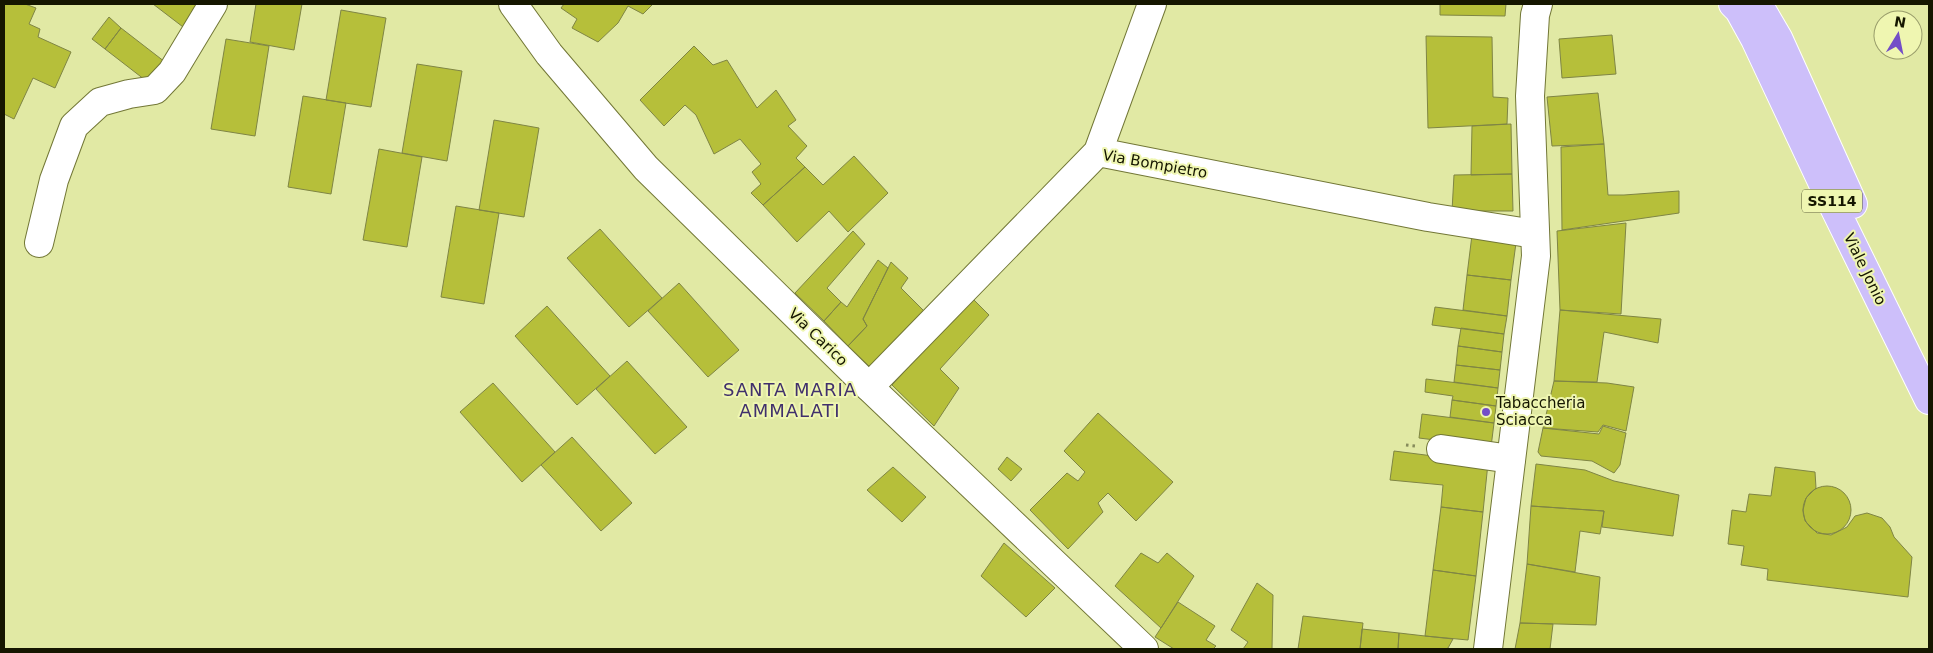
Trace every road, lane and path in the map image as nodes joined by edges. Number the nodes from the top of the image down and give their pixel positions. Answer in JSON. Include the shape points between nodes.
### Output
{"nodes":[{"id":1,"x":213,"y":4,"type":"edge"},
{"id":2,"x":513,"y":4,"type":"edge"},
{"id":3,"x":1152,"y":4,"type":"edge"},
{"id":4,"x":1520,"y":4,"type":"edge"},
{"id":5,"x":1538,"y":4,"type":"edge"},
{"id":6,"x":1733,"y":4,"type":"edge"},
{"id":7,"x":1758,"y":4,"type":"edge"},
{"id":8,"x":1530,"y":96,"type":"junction"},
{"id":9,"x":1098,"y":152,"type":"junction"},
{"id":10,"x":1535,"y":234,"type":"junction"},
{"id":11,"x":39,"y":243,"type":"dead end"},
{"id":12,"x":1929,"y":372,"type":"edge"},
{"id":13,"x":869,"y":387,"type":"junction"},
{"id":14,"x":1929,"y":400,"type":"edge"},
{"id":15,"x":1441,"y":449,"type":"dead end"},
{"id":16,"x":1511,"y":459,"type":"junction"},
{"id":17,"x":1144,"y":649,"type":"edge"},
{"id":18,"x":1488,"y":649,"type":"edge"}],
"edges":[{"from":1,"to":11,"type":"street","via":[[172,72],[155,90],[100,102],[74,126],[54,180]]},
{"from":2,"to":13,"type":"street","name":"Via Carico","via":[[549,54],[646,168]]},
{"from":3,"to":9,"type":"street"},
{"from":4,"to":8,"type":"street","via":[[1519,30]]},
{"from":5,"to":8,"type":"street"},
{"from":6,"to":14,"type":"main road","name":"Viale Jonio","number":"SS114","via":[[1755,39]]},
{"from":7,"to":12,"type":"main road","name":"Viale Jonio","number":"SS114","via":[[1778,38]]},
{"from":8,"to":10,"type":"street"},
{"from":9,"to":10,"type":"street","name":"Via Bompietro","via":[[1428,217]]},
{"from":9,"to":13,"type":"street","name":"Via Bompietro"},
{"from":10,"to":16,"type":"street","via":[[1536,256]]},
{"from":13,"to":17,"type":"street","name":"Via Carico"},
{"from":15,"to":16,"type":"street"},
{"from":16,"to":18,"type":"street"}]}
